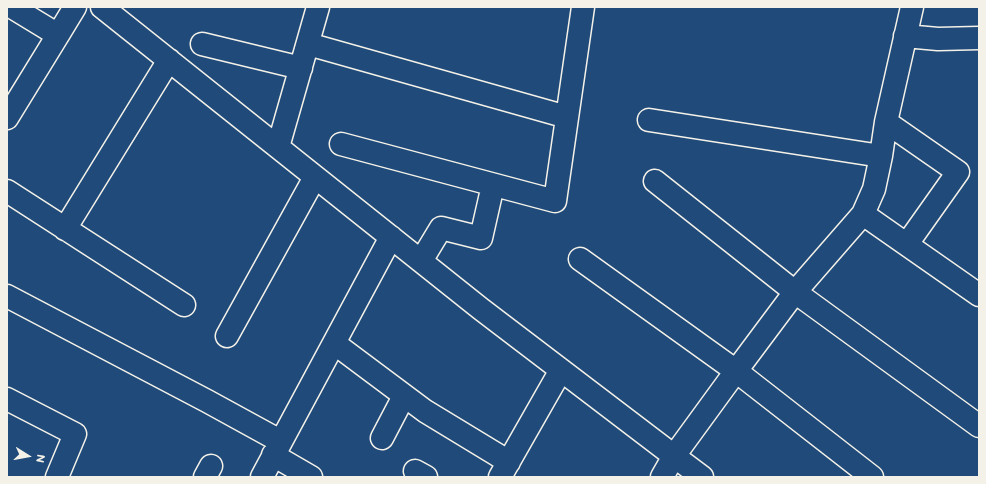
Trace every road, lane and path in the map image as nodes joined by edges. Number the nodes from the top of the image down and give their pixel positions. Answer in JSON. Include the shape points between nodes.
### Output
{"nodes":[{"id":1,"x":12,"y":7,"type":"edge"},
{"id":2,"x":75,"y":7,"type":"edge"},
{"id":3,"x":102,"y":7,"type":"edge"},
{"id":4,"x":318,"y":7,"type":"edge"},
{"id":5,"x":583,"y":7,"type":"edge"},
{"id":6,"x":912,"y":7,"type":"edge"},
{"id":7,"x":58,"y":35,"type":"junction"},
{"id":8,"x":905,"y":36,"type":"junction"},
{"id":9,"x":979,"y":38,"type":"edge"},
{"id":10,"x":202,"y":44,"type":"dead end"},
{"id":11,"x":308,"y":44,"type":"junction"},
{"id":12,"x":169,"y":60,"type":"junction"},
{"id":13,"x":301,"y":68,"type":"junction"},
{"id":14,"x":567,"y":117,"type":"junction"},
{"id":15,"x":7,"y":118,"type":"edge"},
{"id":16,"x":649,"y":120,"type":"dead end"},
{"id":17,"x":886,"y":122,"type":"junction"},
{"id":18,"x":341,"y":144,"type":"dead end"},
{"id":19,"x":278,"y":147,"type":"junction"},
{"id":20,"x":881,"y":156,"type":"junction"},
{"id":21,"x":315,"y":177,"type":"junction"},
{"id":22,"x":655,"y":180,"type":"dead end"},
{"id":23,"x":493,"y":185,"type":"junction"},
{"id":24,"x":7,"y":192,"type":"edge"},
{"id":25,"x":863,"y":214,"type":"junction"},
{"id":26,"x":65,"y":229,"type":"junction"},
{"id":27,"x":391,"y":237,"type":"junction"},
{"id":28,"x":907,"y":244,"type":"junction"},
{"id":29,"x":580,"y":258,"type":"dead end"},
{"id":30,"x":421,"y":261,"type":"junction"},
{"id":31,"x":977,"y":291,"type":"edge"},
{"id":32,"x":795,"y":292,"type":"junction"},
{"id":33,"x":7,"y":296,"type":"edge"},
{"id":34,"x":184,"y":305,"type":"dead end"},
{"id":35,"x":227,"y":336,"type":"dead end"},
{"id":36,"x":334,"y":343,"type":"junction"},
{"id":37,"x":562,"y":370,"type":"junction"},
{"id":38,"x":736,"y":371,"type":"junction"},
{"id":39,"x":404,"y":396,"type":"junction"},
{"id":40,"x":7,"y":399,"type":"edge"},
{"id":41,"x":979,"y":426,"type":"edge"},
{"id":42,"x":382,"y":438,"type":"dead end"},
{"id":43,"x":277,"y":448,"type":"junction"},
{"id":44,"x":674,"y":456,"type":"junction"},
{"id":45,"x":505,"y":469,"type":"edge"},
{"id":46,"x":57,"y":477,"type":"edge"},
{"id":47,"x":262,"y":477,"type":"edge"},
{"id":48,"x":311,"y":477,"type":"edge"},
{"id":49,"x":662,"y":477,"type":"edge"},
{"id":50,"x":702,"y":477,"type":"edge"},
{"id":51,"x":872,"y":477,"type":"edge"}],
"edges":[{"from":1,"to":7,"type":"street"},
{"from":2,"to":7,"type":"street"},
{"from":3,"to":12,"type":"street"},
{"from":4,"to":11,"type":"street"},
{"from":5,"to":14,"type":"street"},
{"from":6,"to":8,"type":"street"},
{"from":7,"to":15,"type":"street"},
{"from":8,"to":9,"type":"street","via":[[938,39]]},
{"from":8,"to":17,"type":"street"},
{"from":10,"to":13,"type":"street"},
{"from":11,"to":13,"type":"street"},
{"from":11,"to":14,"type":"street"},
{"from":12,"to":19,"type":"street"},
{"from":12,"to":26,"type":"street"},
{"from":13,"to":19,"type":"street"},
{"from":14,"to":23,"type":"street","via":[[555,201]]},
{"from":16,"to":20,"type":"street"},
{"from":17,"to":20,"type":"street"},
{"from":17,"to":28,"type":"street","via":[[958,172]]},
{"from":18,"to":23,"type":"street"},
{"from":19,"to":21,"type":"street"},
{"from":20,"to":25,"type":"street","via":[[874,188]]},
{"from":21,"to":27,"type":"street"},
{"from":21,"to":35,"type":"street"},
{"from":22,"to":32,"type":"street"},
{"from":23,"to":30,"type":"street","via":[[481,238],[441,228]]},
{"from":24,"to":26,"type":"street"},
{"from":25,"to":28,"type":"street"},
{"from":25,"to":32,"type":"street"},
{"from":26,"to":34,"type":"street"},
{"from":27,"to":30,"type":"street"},
{"from":27,"to":36,"type":"street"},
{"from":28,"to":31,"type":"street"},
{"from":29,"to":38,"type":"street"},
{"from":30,"to":37,"type":"street"},
{"from":32,"to":38,"type":"street"},
{"from":32,"to":41,"type":"street"},
{"from":33,"to":43,"type":"street","via":[[207,401]]},
{"from":36,"to":39,"type":"street"},
{"from":36,"to":43,"type":"street"},
{"from":37,"to":44,"type":"street"},
{"from":37,"to":45,"type":"street"},
{"from":38,"to":44,"type":"street"},
{"from":38,"to":51,"type":"street"},
{"from":39,"to":42,"type":"street"},
{"from":39,"to":45,"type":"street"},
{"from":40,"to":46,"type":"street","via":[[75,434]]},
{"from":43,"to":47,"type":"street"},
{"from":43,"to":48,"type":"street"},
{"from":44,"to":49,"type":"street"},
{"from":44,"to":50,"type":"street"}]}
